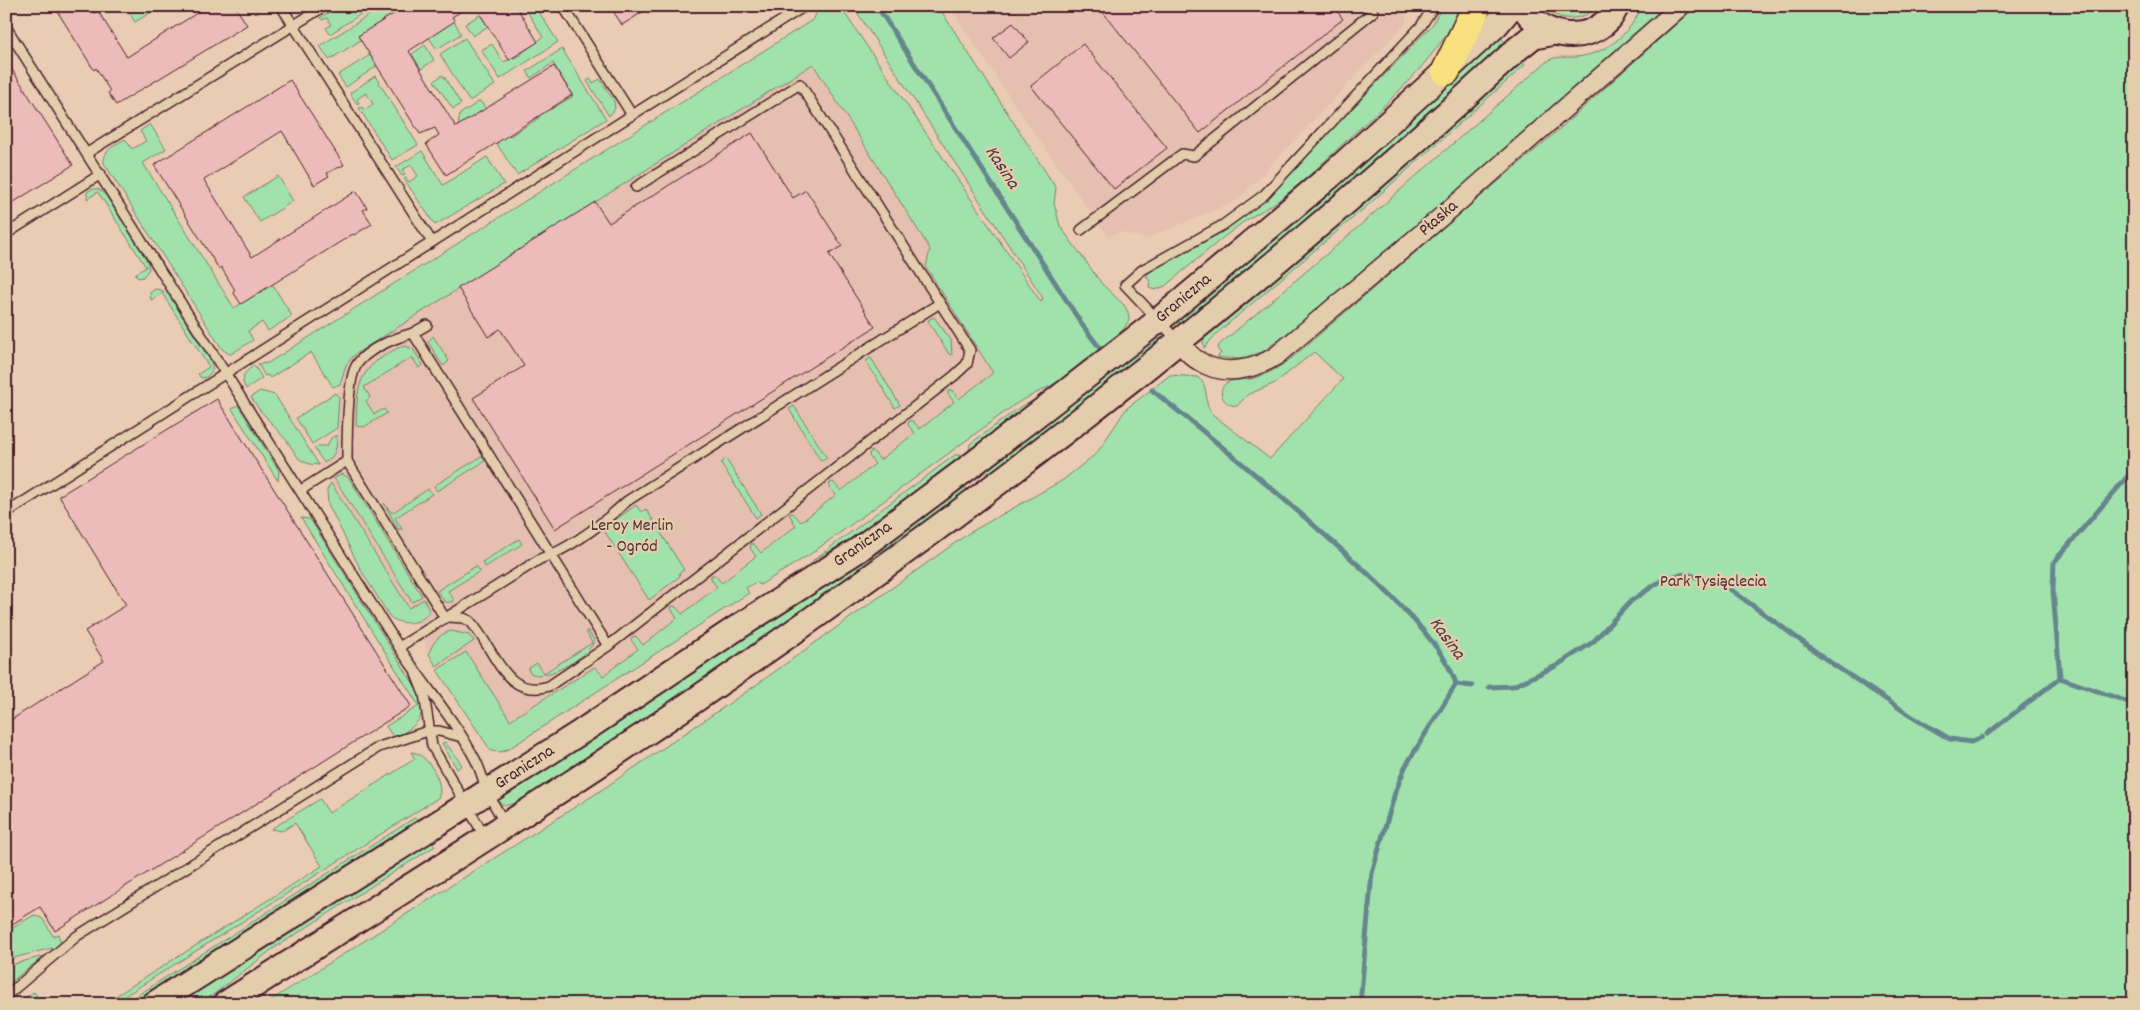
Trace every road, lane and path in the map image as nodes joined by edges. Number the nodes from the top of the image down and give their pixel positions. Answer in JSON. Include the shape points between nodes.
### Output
{"nodes":[{"id":1,"x":281,"y":6,"type":"edge"},
{"id":2,"x":325,"y":6,"type":"edge"},
{"id":3,"x":563,"y":6,"type":"edge"},
{"id":4,"x":805,"y":6,"type":"edge"},
{"id":5,"x":1368,"y":6,"type":"edge"},
{"id":6,"x":1434,"y":6,"type":"edge"},
{"id":7,"x":1477,"y":6,"type":"edge"},
{"id":8,"x":1512,"y":6,"type":"edge"},
{"id":9,"x":1523,"y":6,"type":"edge"},
{"id":10,"x":1617,"y":6,"type":"edge"},
{"id":11,"x":1681,"y":6,"type":"edge"},
{"id":12,"x":293,"y":26,"type":"junction"},
{"id":13,"x":6,"y":27,"type":"edge"},
{"id":14,"x":1552,"y":32,"type":"junction"},
{"id":15,"x":1446,"y":71,"type":"junction"},
{"id":16,"x":632,"y":115,"type":"junction"},
{"id":17,"x":87,"y":153,"type":"junction"},
{"id":18,"x":101,"y":174,"type":"junction"},
{"id":19,"x":636,"y":187,"type":"dead end"},
{"id":20,"x":1081,"y":230,"type":"dead end"},
{"id":21,"x":6,"y":234,"type":"edge"},
{"id":22,"x":432,"y":242,"type":"junction"},
{"id":23,"x":940,"y":303,"type":"junction"},
{"id":24,"x":1159,"y":320,"type":"junction"},
{"id":25,"x":427,"y":325,"type":"dead end"},
{"id":26,"x":413,"y":333,"type":"junction"},
{"id":27,"x":1179,"y":342,"type":"junction"},
{"id":28,"x":227,"y":374,"type":"junction"},
{"id":29,"x":347,"y":461,"type":"junction"},
{"id":30,"x":301,"y":490,"type":"junction"},
{"id":31,"x":6,"y":513,"type":"edge"},
{"id":32,"x":552,"y":555,"type":"junction"},
{"id":33,"x":447,"y":618,"type":"junction"},
{"id":34,"x":608,"y":646,"type":"junction"},
{"id":35,"x":400,"y":647,"type":"junction"},
{"id":36,"x":413,"y":667,"type":"junction"},
{"id":37,"x":428,"y":731,"type":"junction"},
{"id":38,"x":462,"y":737,"type":"junction"},
{"id":39,"x":488,"y":792,"type":"junction"},
{"id":40,"x":466,"y":805,"type":"junction"},
{"id":41,"x":505,"y":824,"type":"junction"},
{"id":42,"x":485,"y":837,"type":"junction"},
{"id":43,"x":6,"y":996,"type":"edge"},
{"id":44,"x":154,"y":1004,"type":"edge"},
{"id":45,"x":225,"y":1004,"type":"edge"}],
"edges":[{"from":1,"to":12,"type":"lane"},
{"from":2,"to":12,"type":"lane"},
{"from":3,"to":16,"type":"lane"},
{"from":4,"to":16,"type":"lane"},
{"from":5,"to":20,"type":"lane","via":[[1373,12],[1194,156],[1182,154]]},
{"from":6,"to":24,"type":"lane","via":[[1416,32],[1264,194],[1223,225],[1142,270],[1125,285]]},
{"from":7,"to":15,"type":"highway"},
{"from":8,"to":15,"type":"main road","name":"Graniczna"},
{"from":9,"to":14,"type":"main road","via":[[1537,24]]},
{"from":10,"to":14,"type":"main road","via":[[1609,19],[1592,32],[1570,36]]},
{"from":11,"to":27,"type":"street","name":"Płaska","via":[[1454,206],[1276,356],[1252,368],[1221,369],[1199,362]]},
{"from":12,"to":17,"type":"lane"},
{"from":12,"to":22,"type":"lane"},
{"from":13,"to":17,"type":"lane"},
{"from":14,"to":27,"type":"main road","name":"Graniczna","via":[[1532,37],[1517,49]]},
{"from":15,"to":24,"type":"main road","name":"Graniczna","via":[[1330,176]]},
{"from":16,"to":22,"type":"lane"},
{"from":17,"to":18,"type":"lane"},
{"from":18,"to":21,"type":"lane"},
{"from":18,"to":28,"type":"lane"},
{"from":19,"to":23,"type":"lane","via":[[800,84]]},
{"from":22,"to":28,"type":"lane"},
{"from":23,"to":32,"type":"lane","via":[[627,501],[601,524]]},
{"from":23,"to":34,"type":"lane","via":[[970,350],[967,364]]},
{"from":24,"to":27,"type":"lane"},
{"from":24,"to":39,"type":"main road","name":"Graniczna","via":[[858,550]]},
{"from":25,"to":26,"type":"lane"},
{"from":26,"to":29,"type":"lane","via":[[393,338],[361,359],[354,369]]},
{"from":26,"to":32,"type":"lane"},
{"from":27,"to":41,"type":"main road","name":"Graniczna","via":[[986,492],[797,628],[600,764]]},
{"from":28,"to":30,"type":"lane"},
{"from":28,"to":31,"type":"lane"},
{"from":29,"to":30,"type":"lane"},
{"from":29,"to":33,"type":"lane"},
{"from":30,"to":35,"type":"lane"},
{"from":32,"to":33,"type":"lane","via":[[540,559]]},
{"from":32,"to":34,"type":"lane"},
{"from":33,"to":34,"type":"lane","via":[[470,621],[508,677],[525,688],[549,686]]},
{"from":33,"to":35,"type":"lane"},
{"from":35,"to":36,"type":"lane"},
{"from":36,"to":37,"type":"lane","via":[[424,694]]},
{"from":36,"to":38,"type":"lane"},
{"from":37,"to":38,"type":"lane","via":[[439,730]]},
{"from":37,"to":40,"type":"lane","via":[[438,758]]},
{"from":37,"to":43,"type":"lane","via":[[379,747],[77,936]]},
{"from":38,"to":39,"type":"lane","via":[[477,762]]},
{"from":39,"to":40,"type":"main road","name":"Graniczna"},
{"from":39,"to":41,"type":"lane"},
{"from":40,"to":42,"type":"lane"},
{"from":40,"to":44,"type":"main road","name":"Graniczna"},
{"from":41,"to":42,"type":"main road","name":"Graniczna"},
{"from":42,"to":45,"type":"main road","name":"Graniczna"}]}
